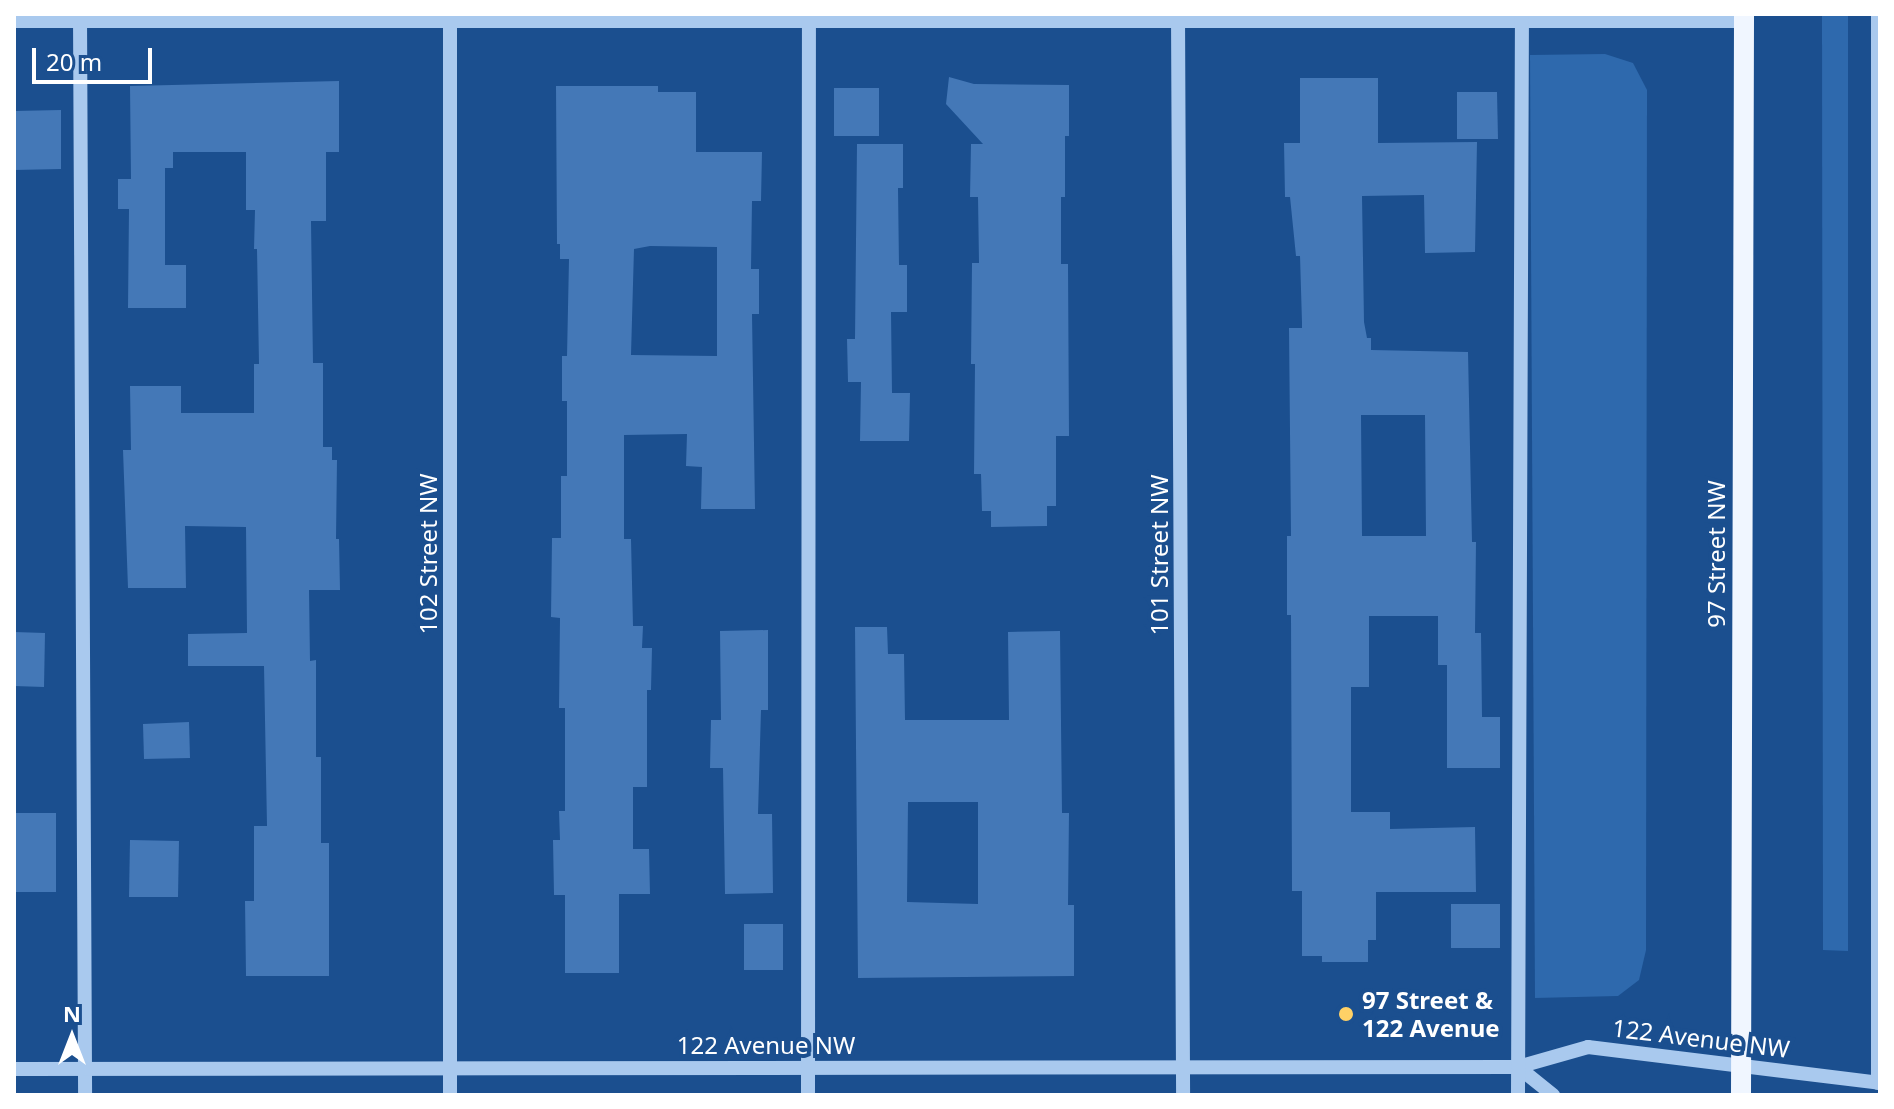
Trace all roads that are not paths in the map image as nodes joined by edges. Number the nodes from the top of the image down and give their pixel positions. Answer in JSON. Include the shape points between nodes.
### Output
{"nodes":[{"id":1,"x":450,"y":17,"type":"edge"},
{"id":2,"x":809,"y":17,"type":"edge"},
{"id":3,"x":1178,"y":17,"type":"edge"},
{"id":4,"x":80,"y":18,"type":"edge"},
{"id":5,"x":1522,"y":18,"type":"edge"},
{"id":6,"x":1744,"y":18,"type":"edge"},
{"id":7,"x":1879,"y":19,"type":"edge"},
{"id":8,"x":14,"y":21,"type":"edge"},
{"id":9,"x":1879,"y":920,"type":"edge"},
{"id":10,"x":808,"y":1066,"type":"junction"},
{"id":11,"x":1183,"y":1066,"type":"junction"},
{"id":12,"x":1741,"y":1066,"type":"junction"},
{"id":13,"x":1518,"y":1067,"type":"junction"},
{"id":14,"x":14,"y":1069,"type":"edge"},
{"id":15,"x":85,"y":1069,"type":"junction"},
{"id":16,"x":450,"y":1069,"type":"junction"},
{"id":17,"x":1879,"y":1083,"type":"edge"},
{"id":18,"x":85,"y":1095,"type":"edge"},
{"id":19,"x":450,"y":1095,"type":"edge"},
{"id":20,"x":808,"y":1095,"type":"edge"},
{"id":21,"x":1183,"y":1095,"type":"edge"},
{"id":22,"x":1518,"y":1095,"type":"edge"},
{"id":23,"x":1553,"y":1095,"type":"edge"},
{"id":24,"x":1741,"y":1095,"type":"edge"}],
"edges":[{"from":1,"to":2,"type":"street"},
{"from":1,"to":4,"type":"street"},
{"from":1,"to":16,"type":"street","name":"102 Street NW"},
{"from":2,"to":3,"type":"street"},
{"from":2,"to":10,"type":"street"},
{"from":3,"to":5,"type":"street"},
{"from":3,"to":11,"type":"street","name":"101 Street NW"},
{"from":4,"to":8,"type":"street"},
{"from":4,"to":15,"type":"street"},
{"from":5,"to":6,"type":"street"},
{"from":5,"to":13,"type":"street"},
{"from":6,"to":12,"type":"main road","name":"97 Street NW"},
{"from":7,"to":9,"type":"street"},
{"from":9,"to":17,"type":"street"},
{"from":10,"to":11,"type":"street","name":"122 Avenue NW"},
{"from":10,"to":16,"type":"street","name":"122 Avenue NW"},
{"from":10,"to":20,"type":"street"},
{"from":11,"to":13,"type":"street","name":"122 Avenue NW"},
{"from":11,"to":21,"type":"street","name":"101 Street NW"},
{"from":12,"to":13,"type":"street","name":"122 Avenue NW","via":[[1588,1047]]},
{"from":12,"to":17,"type":"street","name":"122 Avenue NW"},
{"from":12,"to":24,"type":"main road","name":"97 Street NW"},
{"from":13,"to":22,"type":"street"},
{"from":13,"to":23,"type":"street"},
{"from":14,"to":15,"type":"street","name":"122 Avenue NW"},
{"from":15,"to":16,"type":"street","name":"122 Avenue NW"},
{"from":15,"to":18,"type":"street"},
{"from":16,"to":19,"type":"street","name":"102 Street NW"}]}
